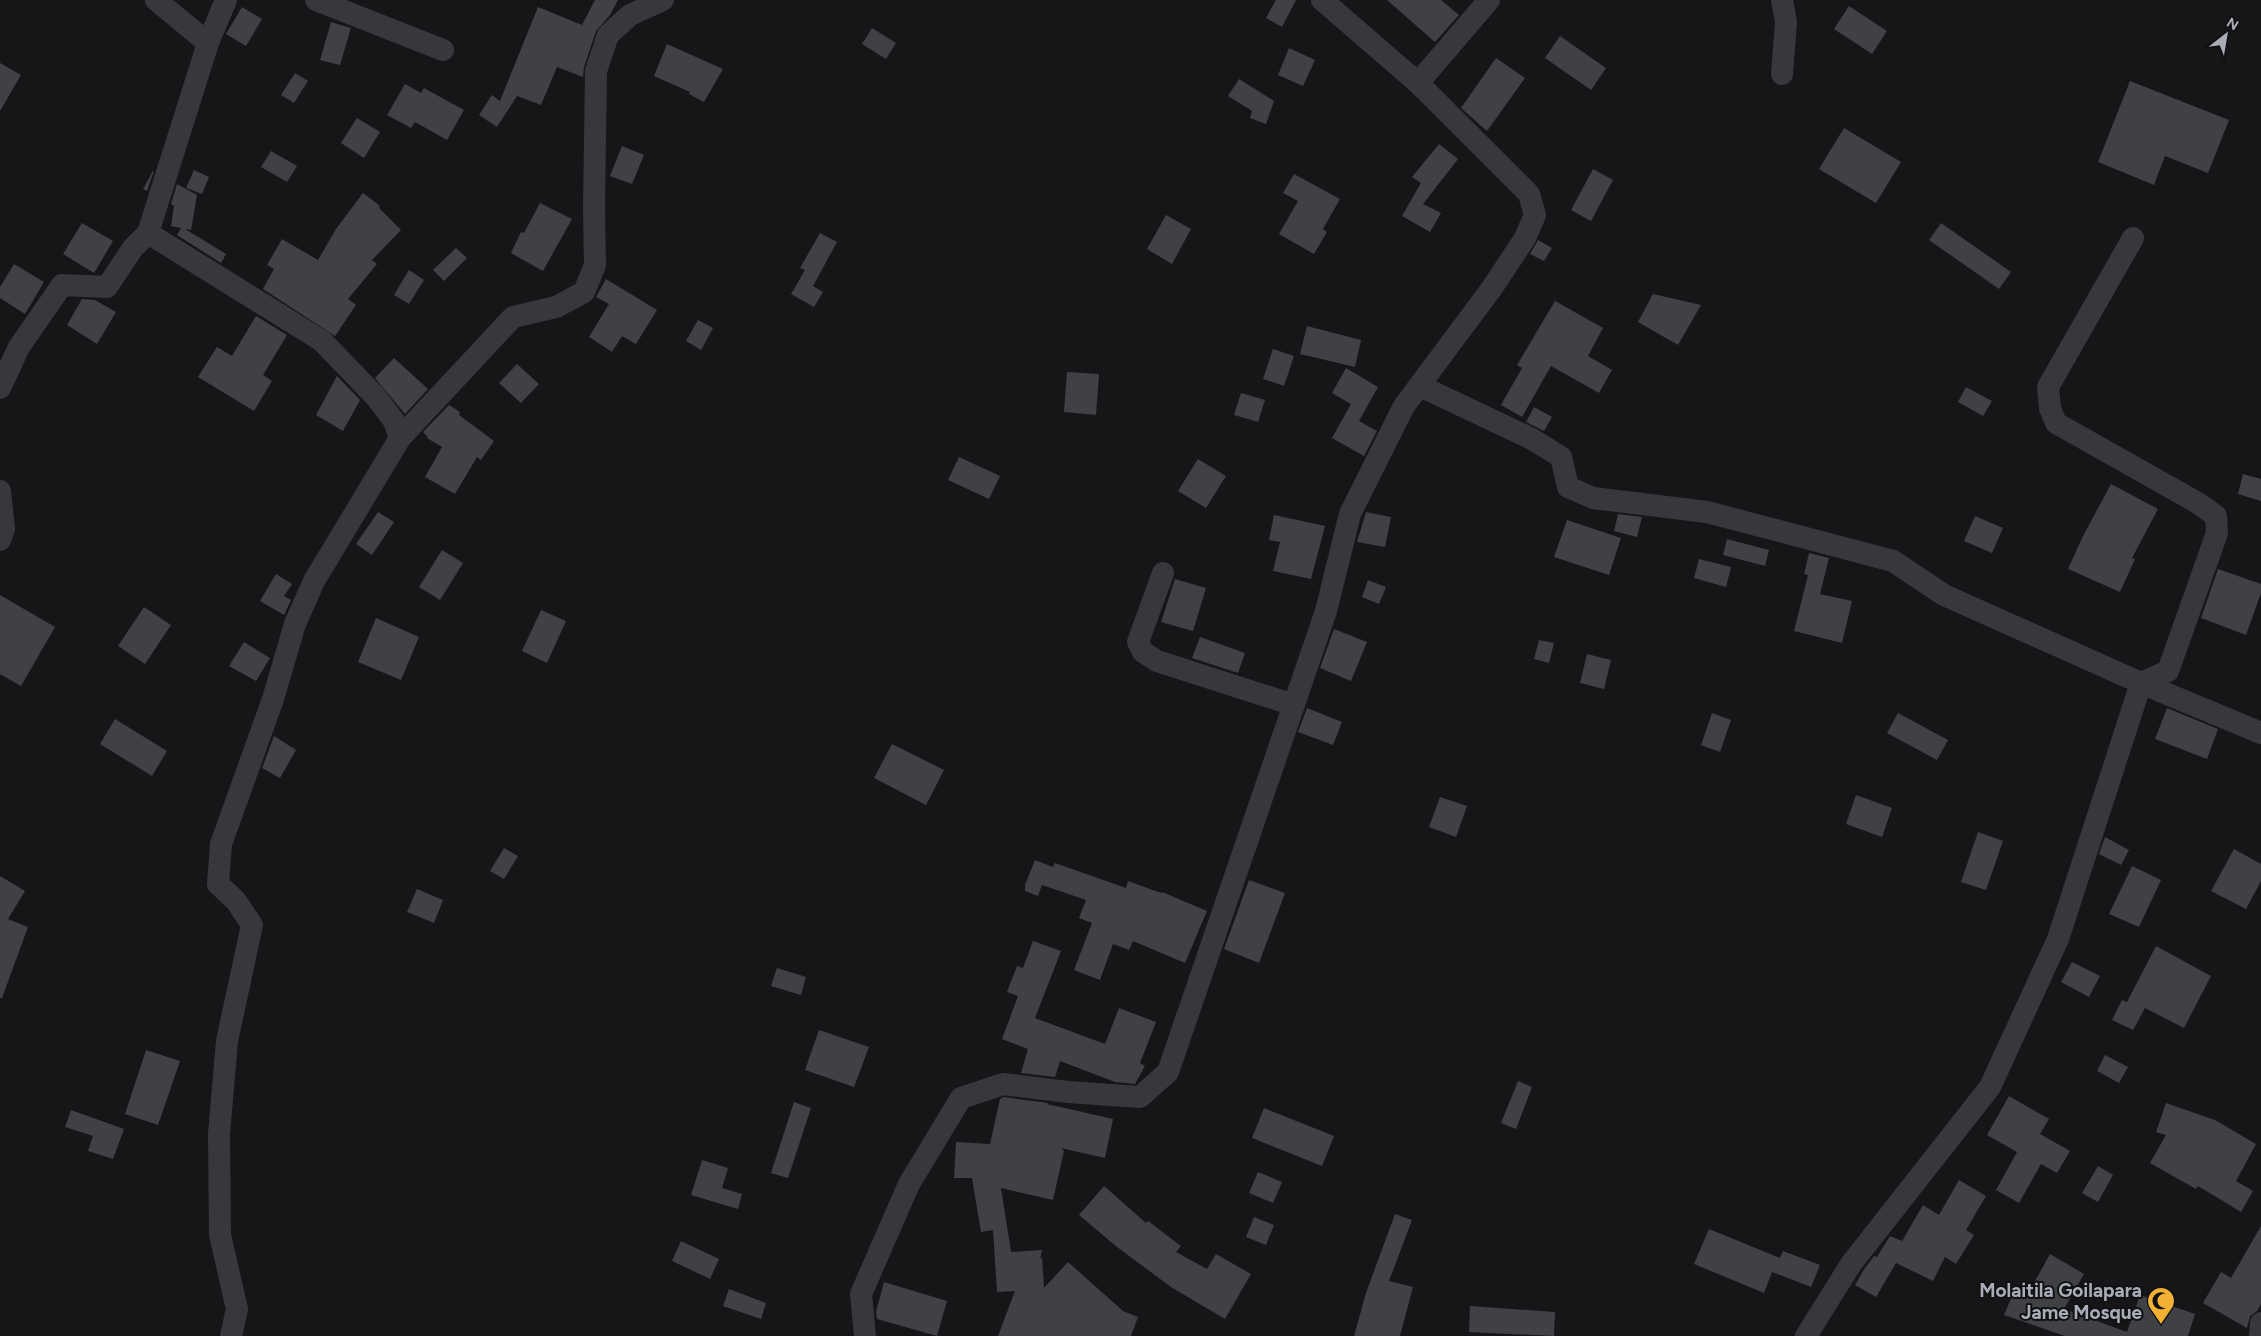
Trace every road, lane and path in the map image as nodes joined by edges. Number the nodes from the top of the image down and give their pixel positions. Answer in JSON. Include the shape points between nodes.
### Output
{"nodes":[{"id":1,"x":156,"y":0,"type":"edge"},
{"id":2,"x":226,"y":0,"type":"edge"},
{"id":3,"x":316,"y":0,"type":"edge"},
{"id":4,"x":663,"y":0,"type":"edge"},
{"id":5,"x":1322,"y":0,"type":"edge"},
{"id":6,"x":1489,"y":0,"type":"edge"},
{"id":7,"x":1782,"y":0,"type":"edge"},
{"id":8,"x":208,"y":43,"type":"junction"},
{"id":9,"x":443,"y":50,"type":"dead end"},
{"id":10,"x":1782,"y":74,"type":"dead end"},
{"id":11,"x":1418,"y":83,"type":"junction"},
{"id":12,"x":148,"y":232,"type":"junction"},
{"id":13,"x":2133,"y":238,"type":"dead end"},
{"id":14,"x":1420,"y":386,"type":"junction"},
{"id":15,"x":0,"y":388,"type":"edge"},
{"id":16,"x":400,"y":438,"type":"junction"},
{"id":17,"x":0,"y":491,"type":"edge"},
{"id":18,"x":0,"y":540,"type":"edge"},
{"id":19,"x":1163,"y":573,"type":"dead end"},
{"id":20,"x":2141,"y":683,"type":"junction"},
{"id":21,"x":1294,"y":705,"type":"junction"},
{"id":22,"x":2261,"y":733,"type":"edge"},
{"id":23,"x":2261,"y":1323,"type":"edge"},
{"id":24,"x":231,"y":1336,"type":"edge"},
{"id":25,"x":865,"y":1336,"type":"edge"},
{"id":26,"x":1806,"y":1336,"type":"edge"},
{"id":27,"x":2260,"y":1336,"type":"edge"}],
"edges":[{"from":1,"to":8,"type":"street"},
{"from":2,"to":8,"type":"street"},
{"from":3,"to":9,"type":"street"},
{"from":4,"to":16,"type":"street","via":[[630,15],[608,35],[596,71],[595,265],[584,292],[556,307],[513,316]]},
{"from":5,"to":11,"type":"street"},
{"from":6,"to":11,"type":"street"},
{"from":7,"to":10,"type":"street","via":[[1786,22]]},
{"from":8,"to":12,"type":"street"},
{"from":11,"to":14,"type":"street","via":[[1529,194],[1535,215],[1525,238],[1492,288]]},
{"from":12,"to":15,"type":"street","via":[[107,287],[62,285],[19,347]]},
{"from":12,"to":16,"type":"street","via":[[322,341],[376,397],[394,421]]},
{"from":13,"to":20,"type":"street","via":[[2048,387],[2050,408],[2056,423],[2216,516],[2217,533],[2168,671]]},
{"from":14,"to":20,"type":"street","via":[[1532,439],[1561,457],[1568,487],[1593,498],[1707,512],[1893,561],[1944,596]]},
{"from":14,"to":21,"type":"street","via":[[1404,406],[1350,514],[1326,611]]},
{"from":16,"to":24,"type":"street","via":[[314,581],[295,624],[273,699],[221,844],[218,884],[252,925],[227,1041],[219,1134],[220,1235],[237,1309]]},
{"from":17,"to":18,"type":"street","via":[[4,529]]},
{"from":19,"to":21,"type":"street","via":[[1138,642],[1143,652],[1157,661]]},
{"from":20,"to":22,"type":"street"},
{"from":20,"to":26,"type":"street","via":[[2058,939],[1990,1087],[1852,1264]]},
{"from":21,"to":25,"type":"street","via":[[1168,1072],[1140,1097],[1003,1084],[961,1098],[909,1184],[861,1294]]},
{"from":23,"to":27,"type":"street"}]}
